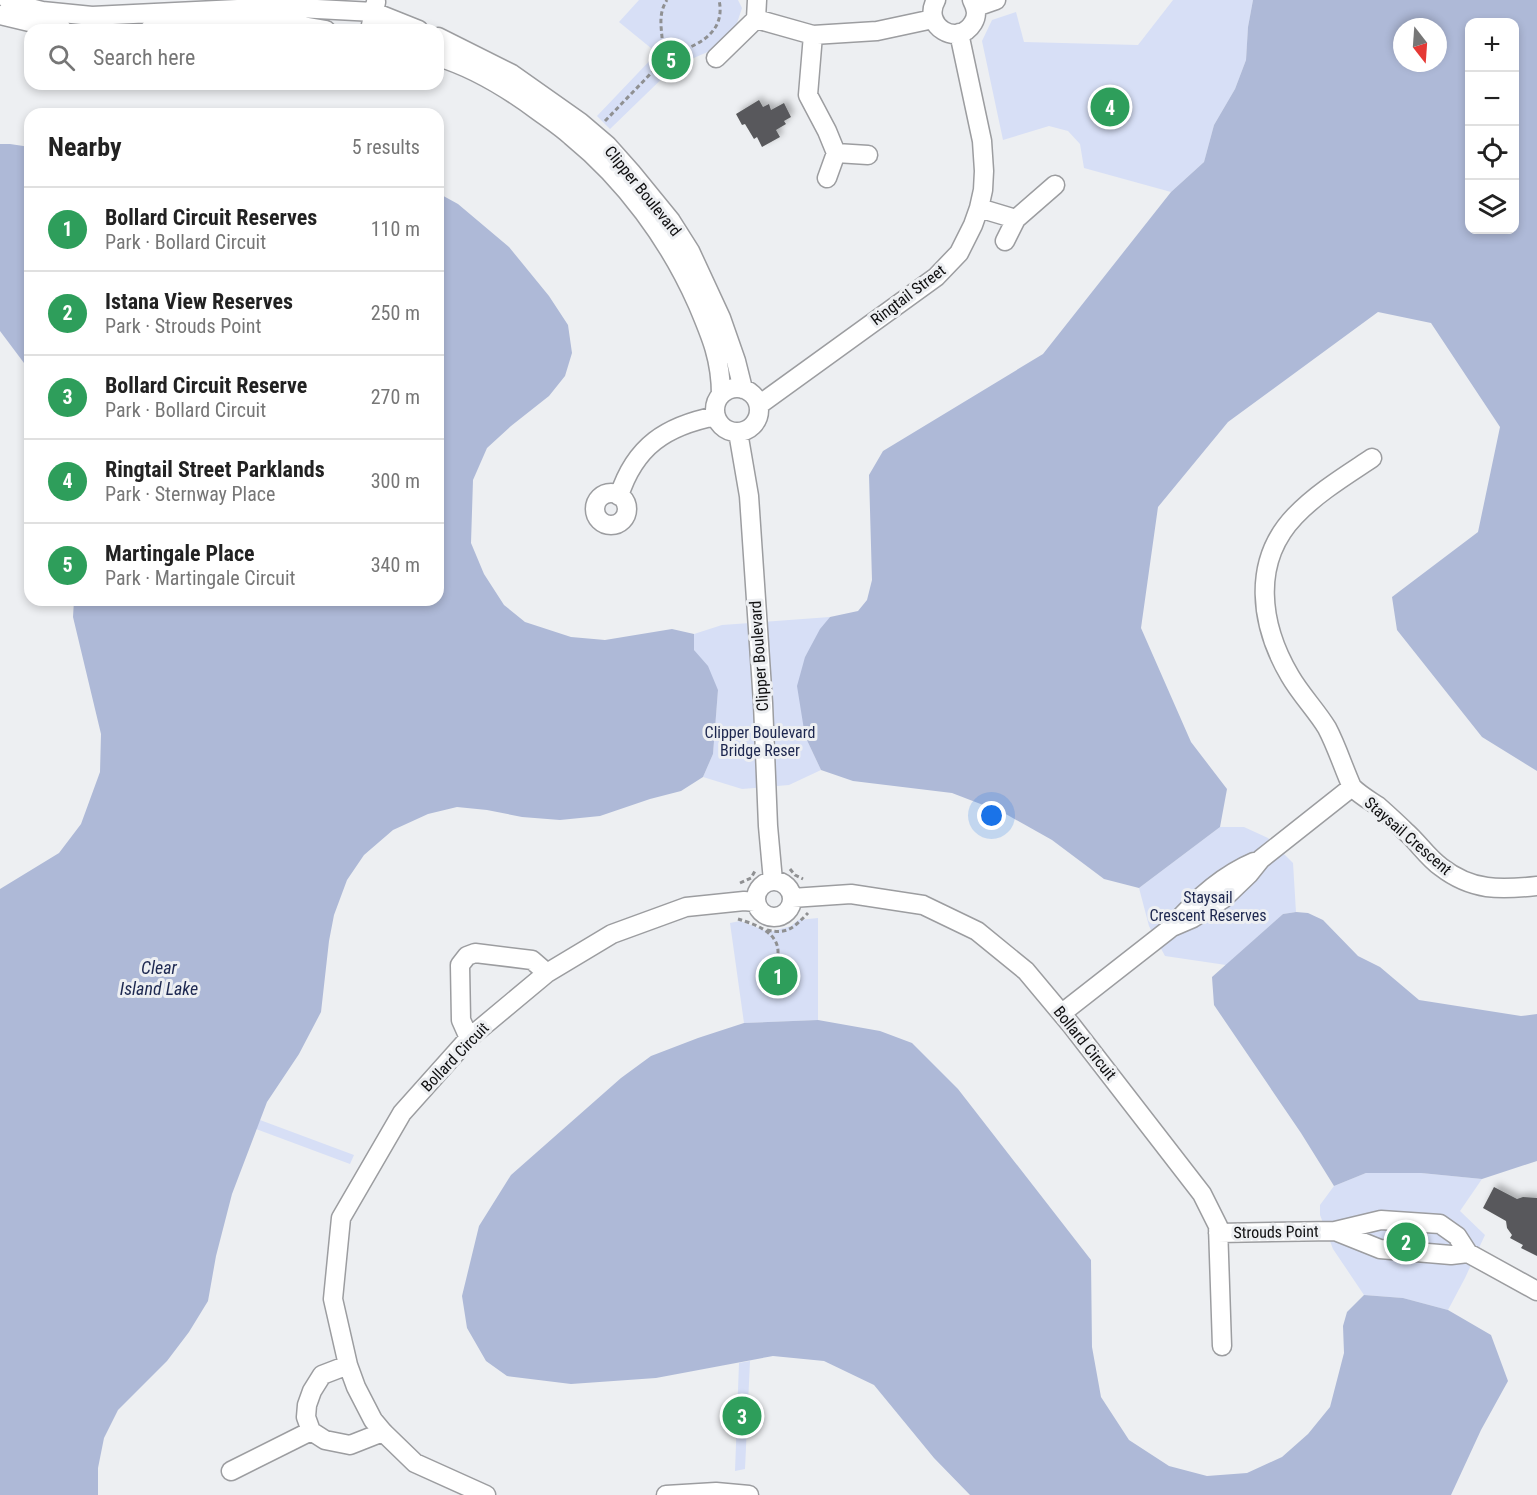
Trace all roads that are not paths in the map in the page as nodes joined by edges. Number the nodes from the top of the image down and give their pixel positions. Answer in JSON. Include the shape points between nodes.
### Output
{"nodes":[{"id":1,"x":8,"y":0,"type":"edge"},
{"id":2,"x":757,"y":0,"type":"edge"},
{"id":3,"x":936,"y":0,"type":"edge"},
{"id":4,"x":996,"y":0,"type":"edge"},
{"id":5,"x":974,"y":4,"type":"edge"},
{"id":6,"x":373,"y":14,"type":"edge"},
{"id":7,"x":0,"y":15,"type":"edge"},
{"id":8,"x":933,"y":18,"type":"junction"},
{"id":9,"x":756,"y":19,"type":"junction"},
{"id":10,"x":38,"y":24,"type":"edge"},
{"id":11,"x":251,"y":24,"type":"edge"},
{"id":12,"x":295,"y":24,"type":"edge"},
{"id":13,"x":402,"y":24,"type":"edge"},
{"id":14,"x":959,"y":33,"type":"junction"},
{"id":15,"x":813,"y":35,"type":"junction"},
{"id":16,"x":444,"y":41,"type":"edge"},
{"id":17,"x":716,"y":58,"type":"dead end"},
{"id":18,"x":444,"y":59,"type":"edge"},
{"id":19,"x":836,"y":153,"type":"junction"},
{"id":20,"x":868,"y":155,"type":"dead end"},
{"id":21,"x":827,"y":178,"type":"dead end"},
{"id":22,"x":1055,"y":185,"type":"dead end"},
{"id":23,"x":979,"y":208,"type":"junction"},
{"id":24,"x":1016,"y":219,"type":"junction"},
{"id":25,"x":1005,"y":241,"type":"dead end"},
{"id":26,"x":743,"y":389,"type":"junction"},
{"id":27,"x":722,"y":395,"type":"junction"},
{"id":28,"x":759,"y":405,"type":"junction"},
{"id":29,"x":716,"y":416,"type":"junction"},
{"id":30,"x":738,"y":432,"type":"junction"},
{"id":31,"x":1372,"y":458,"type":"dead end"},
{"id":32,"x":619,"y":496,"type":"dead end"},
{"id":33,"x":1352,"y":787,"type":"junction"},
{"id":34,"x":774,"y":881,"type":"junction"},
{"id":35,"x":1537,"y":886,"type":"edge"},
{"id":36,"x":792,"y":898,"type":"junction"},
{"id":37,"x":755,"y":902,"type":"junction"},
{"id":38,"x":547,"y":973,"type":"junction"},
{"id":39,"x":1062,"y":1013,"type":"junction"},
{"id":40,"x":469,"y":1038,"type":"junction"},
{"id":41,"x":1399,"y":1221,"type":"junction"},
{"id":42,"x":1335,"y":1231,"type":"junction"},
{"id":43,"x":1218,"y":1233,"type":"junction"},
{"id":44,"x":1398,"y":1250,"type":"junction"},
{"id":45,"x":1468,"y":1253,"type":"junction"},
{"id":46,"x":1537,"y":1291,"type":"edge"},
{"id":47,"x":1222,"y":1346,"type":"dead end"},
{"id":48,"x":348,"y":1365,"type":"junction"},
{"id":49,"x":310,"y":1431,"type":"junction"},
{"id":50,"x":383,"y":1432,"type":"junction"},
{"id":51,"x":231,"y":1470,"type":"dead end"},
{"id":52,"x":486,"y":1495,"type":"edge"},
{"id":53,"x":666,"y":1495,"type":"edge"},
{"id":54,"x":749,"y":1495,"type":"edge"}],
"edges":[{"from":1,"to":6,"type":"street","via":[[42,11],[92,16],[279,7]]},
{"from":2,"to":9,"type":"street"},
{"from":3,"to":8,"type":"street"},
{"from":4,"to":5,"type":"street"},
{"from":5,"to":14,"type":"street","via":[[976,14],[971,26]]},
{"from":6,"to":13,"type":"street"},
{"from":7,"to":10,"type":"street"},
{"from":8,"to":14,"type":"street","via":[[946,32]]},
{"from":8,"to":15,"type":"street","via":[[877,30]]},
{"from":9,"to":15,"type":"street"},
{"from":9,"to":17,"type":"street"},
{"from":11,"to":12,"type":"street"},
{"from":14,"to":23,"type":"street","name":"Ringtail Street","via":[[982,141],[984,171]]},
{"from":15,"to":19,"type":"street","via":[[808,96]]},
{"from":16,"to":26,"type":"street","name":"Clipper Boulevard","via":[[512,74],[580,122],[631,172],[690,251],[721,318]]},
{"from":18,"to":27,"type":"street","name":"Clipper Boulevard","via":[[490,78],[519,97],[571,135],[621,185],[671,252],[690,288],[714,345]]},
{"from":19,"to":20,"type":"street"},
{"from":19,"to":21,"type":"street"},
{"from":22,"to":24,"type":"street"},
{"from":23,"to":24,"type":"street"},
{"from":23,"to":28,"type":"street","name":"Ringtail Street","via":[[959,253],[936,277]]},
{"from":24,"to":25,"type":"street"},
{"from":26,"to":27,"type":"street"},
{"from":26,"to":28,"type":"street"},
{"from":27,"to":29,"type":"street"},
{"from":28,"to":30,"type":"street","via":[[755,423]]},
{"from":29,"to":30,"type":"street","via":[[723,426]]},
{"from":29,"to":32,"type":"street","via":[[666,432],[647,447],[623,481]]},
{"from":30,"to":34,"type":"street","name":"Clipper Boulevard","via":[[749,496]]},
{"from":31,"to":33,"type":"street","name":"Staysail Crescent","via":[[1295,516],[1278,538],[1265,583],[1264,603],[1278,654],[1326,726]]},
{"from":33,"to":35,"type":"street","name":"Staysail Crescent","via":[[1458,879],[1495,889]]},
{"from":33,"to":39,"type":"street","name":"Staysail Crescent","via":[[1262,859],[1223,898],[1172,927]]},
{"from":34,"to":36,"type":"street","via":[[784,884]]},
{"from":34,"to":37,"type":"street","via":[[762,885]]},
{"from":36,"to":37,"type":"street","via":[[786,913],[775,918],[760,912]]},
{"from":36,"to":39,"type":"street","name":"Bollard Circuit","via":[[851,894],[922,905],[977,932],[1026,971]]},
{"from":37,"to":38,"type":"street","name":"Bollard Circuit","via":[[686,907],[612,933]]},
{"from":38,"to":40,"type":"street","name":"Bollard Circuit"},
{"from":38,"to":40,"type":"street","via":[[532,960],[475,953],[466,956],[460,965],[461,1020]]},
{"from":39,"to":43,"type":"street","name":"Bollard Circuit","via":[[1202,1194]]},
{"from":40,"to":48,"type":"street","name":"Bollard Circuit","via":[[402,1113],[340,1218],[333,1299]]},
{"from":41,"to":42,"type":"street","name":"Strouds Point","via":[[1381,1220]]},
{"from":41,"to":44,"type":"street"},
{"from":41,"to":45,"type":"street","name":"Strouds Point","via":[[1440,1224],[1457,1236]]},
{"from":42,"to":43,"type":"street","name":"Strouds Point"},
{"from":42,"to":44,"type":"street","name":"Strouds Point","via":[[1380,1249]]},
{"from":43,"to":47,"type":"street","name":"Bollard Circuit"},
{"from":44,"to":45,"type":"street","name":"Strouds Point"},
{"from":45,"to":46,"type":"street"},
{"from":48,"to":49,"type":"street","via":[[322,1375],[312,1391],[306,1417]]},
{"from":48,"to":50,"type":"street","name":"Bollard Circuit","via":[[373,1420]]},
{"from":49,"to":50,"type":"street","via":[[325,1440],[350,1446]]},
{"from":49,"to":51,"type":"street"},
{"from":50,"to":52,"type":"street","name":"Bollard Circuit","via":[[415,1463]]},
{"from":53,"to":54,"type":"street"}]}
